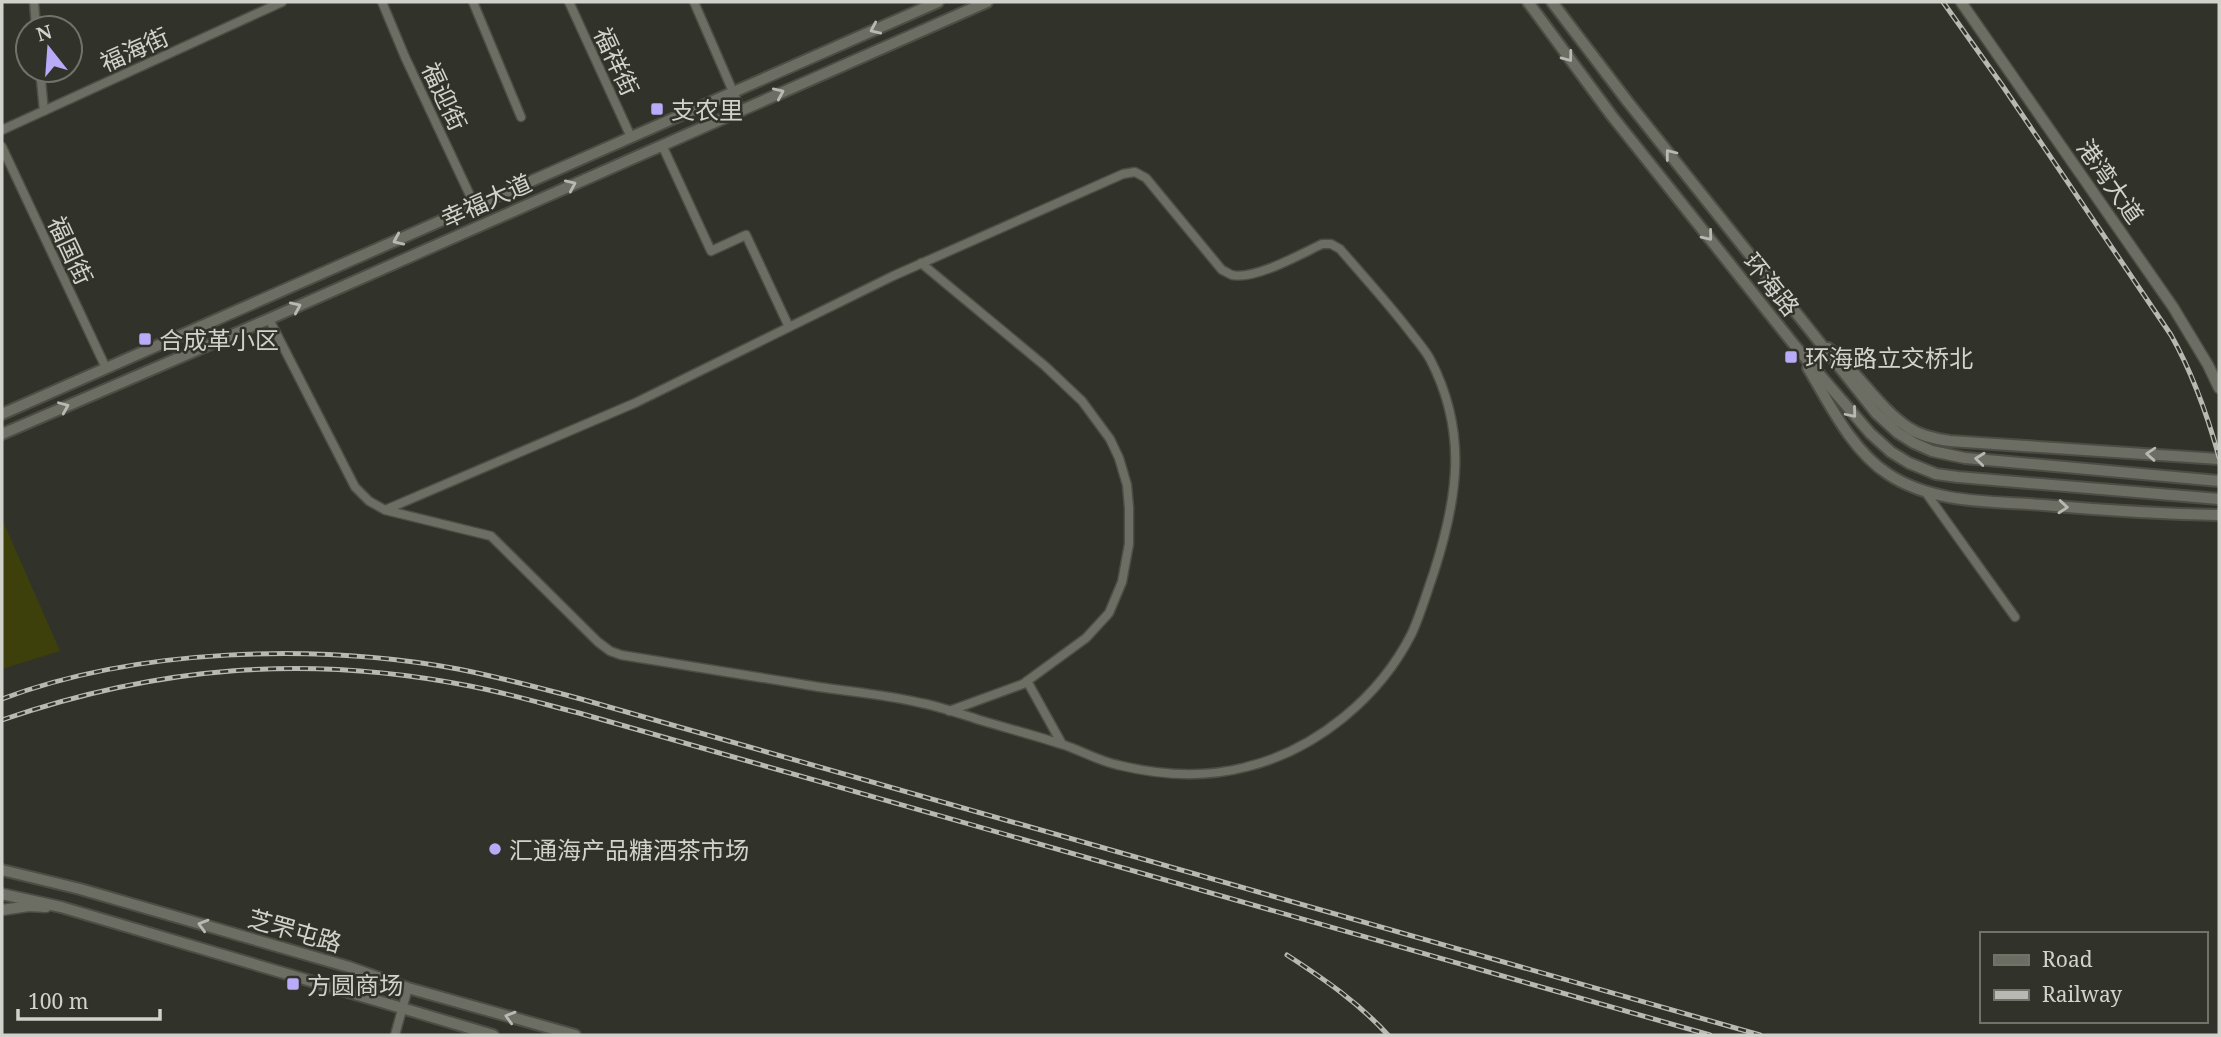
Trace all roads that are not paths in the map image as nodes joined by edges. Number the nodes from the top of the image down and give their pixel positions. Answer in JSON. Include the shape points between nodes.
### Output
{"nodes":[{"id":1,"x":282,"y":2,"type":"edge"},
{"id":2,"x":382,"y":2,"type":"edge"},
{"id":3,"x":473,"y":2,"type":"edge"},
{"id":4,"x":569,"y":2,"type":"edge"},
{"id":5,"x":694,"y":2,"type":"edge"},
{"id":6,"x":938,"y":2,"type":"edge"},
{"id":7,"x":987,"y":2,"type":"edge"},
{"id":8,"x":1528,"y":2,"type":"edge"},
{"id":9,"x":1552,"y":2,"type":"edge"},
{"id":10,"x":1961,"y":2,"type":"edge"},
{"id":11,"x":41,"y":84,"type":"edge"},
{"id":12,"x":733,"y":92,"type":"junction"},
{"id":13,"x":741,"y":110,"type":"junction"},
{"id":14,"x":44,"y":111,"type":"junction"},
{"id":15,"x":521,"y":117,"type":"dead end"},
{"id":16,"x":2,"y":130,"type":"edge"},
{"id":17,"x":631,"y":137,"type":"junction"},
{"id":18,"x":662,"y":145,"type":"junction"},
{"id":19,"x":2,"y":147,"type":"edge"},
{"id":20,"x":475,"y":206,"type":"junction"},
{"id":21,"x":921,"y":263,"type":"junction"},
{"id":22,"x":269,"y":319,"type":"junction"},
{"id":23,"x":789,"y":327,"type":"junction"},
{"id":24,"x":1814,"y":337,"type":"junction"},
{"id":25,"x":1796,"y":347,"type":"junction"},
{"id":26,"x":106,"y":369,"type":"junction"},
{"id":27,"x":2219,"y":387,"type":"edge"},
{"id":28,"x":2,"y":414,"type":"edge"},
{"id":29,"x":2,"y":433,"type":"edge"},
{"id":30,"x":2219,"y":459,"type":"edge"},
{"id":31,"x":2219,"y":481,"type":"edge"},
{"id":32,"x":1924,"y":490,"type":"junction"},
{"id":33,"x":2219,"y":499,"type":"edge"},
{"id":34,"x":385,"y":510,"type":"junction"},
{"id":35,"x":2219,"y":515,"type":"edge"},
{"id":36,"x":2015,"y":617,"type":"dead end"},
{"id":37,"x":1027,"y":681,"type":"junction"},
{"id":38,"x":948,"y":710,"type":"junction"},
{"id":39,"x":1062,"y":744,"type":"junction"},
{"id":40,"x":2,"y":870,"type":"edge"},
{"id":41,"x":2,"y":894,"type":"edge"},
{"id":42,"x":61,"y":907,"type":"junction"},
{"id":43,"x":2,"y":911,"type":"edge"},
{"id":44,"x":408,"y":988,"type":"junction"},
{"id":45,"x":402,"y":1009,"type":"junction"},
{"id":46,"x":395,"y":1035,"type":"edge"},
{"id":47,"x":493,"y":1035,"type":"edge"},
{"id":48,"x":575,"y":1035,"type":"edge"}],
"edges":[{"from":1,"to":14,"type":"street","name":"福海街"},
{"from":2,"to":20,"type":"street","name":"福迎街"},
{"from":3,"to":15,"type":"street"},
{"from":4,"to":17,"type":"street","name":"福祥街"},
{"from":5,"to":12,"type":"street"},
{"from":6,"to":12,"type":"main road","name":"幸福大道","one_way":true},
{"from":13,"to":7,"type":"main road","name":"幸福大道","one_way":true},
{"from":8,"to":25,"type":"main road","name":"环海路","one_way":true,"via":[[1612,116]]},
{"from":24,"to":9,"type":"main road","name":"环海路","one_way":true},
{"from":10,"to":27,"type":"street","name":"港湾大道","via":[[2173,307]]},
{"from":11,"to":14,"type":"street"},
{"from":12,"to":13,"type":"street"},
{"from":12,"to":17,"type":"main road","name":"幸福大道"},
{"from":13,"to":18,"type":"main road","name":"幸福大道"},
{"from":14,"to":16,"type":"street","name":"福海街"},
{"from":17,"to":20,"type":"main road","name":"幸福大道"},
{"from":22,"to":18,"type":"main road","name":"幸福大道","one_way":true},
{"from":18,"to":23,"type":"street","via":[[711,251],[746,235]]},
{"from":19,"to":26,"type":"street","name":"福国街"},
{"from":20,"to":26,"type":"main road","name":"幸福大道","one_way":true},
{"from":21,"to":23,"type":"street"},
{"from":21,"to":37,"type":"street","via":[[1082,401],[1110,439],[1127,485],[1129,544],[1122,582],[1109,614],[1086,638]]},
{"from":21,"to":39,"type":"street","via":[[1135,172],[1146,178],[1222,270],[1233,275],[1260,271],[1322,244],[1340,249],[1429,357],[1444,393],[1456,440],[1456,477],[1444,541],[1412,633],[1372,690],[1346,715],[1282,755],[1246,768],[1210,773],[1156,772],[1116,765]]},
{"from":29,"to":22,"type":"main road","name":"幸福大道","one_way":true},
{"from":22,"to":34,"type":"street","via":[[355,487]]},
{"from":23,"to":34,"type":"street","via":[[635,404]]},
{"from":30,"to":24,"type":"main road","one_way":true,"via":[[1929,438],[1909,429],[1839,356]]},
{"from":31,"to":24,"type":"main road","name":"环海路","one_way":true,"via":[[1932,451],[1884,422]]},
{"from":25,"to":32,"type":"main road","via":[[1843,427],[1871,460],[1888,474]]},
{"from":25,"to":33,"type":"main road","name":"环海路","one_way":true,"via":[[1870,433],[1909,463],[1936,474]]},
{"from":26,"to":28,"type":"main road","name":"幸福大道"},
{"from":32,"to":35,"type":"main road","one_way":true,"via":[[1946,497]]},
{"from":32,"to":36,"type":"street"},
{"from":34,"to":38,"type":"street","via":[[491,536],[598,642],[621,655]]},
{"from":37,"to":38,"type":"street"},
{"from":37,"to":39,"type":"street"},
{"from":38,"to":39,"type":"street"},
{"from":44,"to":40,"type":"main road","name":"芝罘屯路","one_way":true,"via":[[105,896]]},
{"from":41,"to":42,"type":"main road","name":"芝罘屯路"},
{"from":42,"to":43,"type":"street"},
{"from":42,"to":45,"type":"main road","name":"芝罘屯路"},
{"from":44,"to":45,"type":"street"},
{"from":48,"to":44,"type":"main road","name":"芝罘屯路","one_way":true},
{"from":45,"to":46,"type":"street"},
{"from":45,"to":47,"type":"main road","name":"芝罘屯路"}]}
